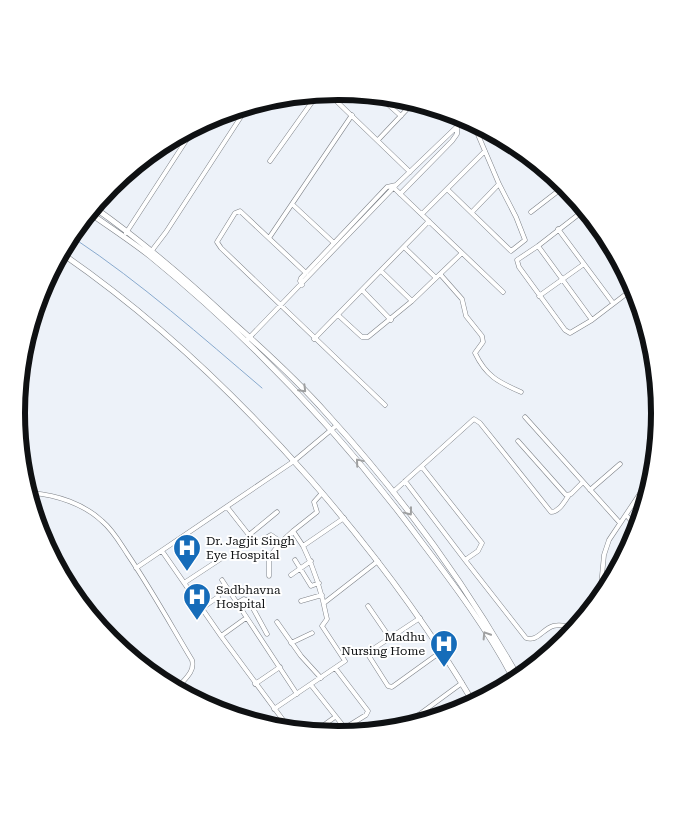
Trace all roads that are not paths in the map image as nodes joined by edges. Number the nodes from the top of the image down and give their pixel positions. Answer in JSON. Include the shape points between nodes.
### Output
{"nodes":[{"id":1,"x":336,"y":100,"type":"edge"},
{"id":2,"x":312,"y":101,"type":"edge"},
{"id":3,"x":387,"y":104,"type":"edge"},
{"id":4,"x":408,"y":108,"type":"edge"},
{"id":5,"x":243,"y":114,"type":"edge"},
{"id":6,"x":352,"y":115,"type":"junction"},
{"id":7,"x":401,"y":116,"type":"junction"},
{"id":8,"x":460,"y":124,"type":"edge"},
{"id":9,"x":457,"y":126,"type":"junction"},
{"id":10,"x":477,"y":133,"type":"edge"},
{"id":11,"x":188,"y":138,"type":"edge"},
{"id":12,"x":378,"y":140,"type":"junction"},
{"id":13,"x":485,"y":151,"type":"junction"},
{"id":14,"x":270,"y":161,"type":"dead end"},
{"id":15,"x":410,"y":172,"type":"junction"},
{"id":16,"x":499,"y":184,"type":"junction"},
{"id":17,"x":395,"y":187,"type":"junction"},
{"id":18,"x":447,"y":189,"type":"junction"},
{"id":19,"x":559,"y":191,"type":"edge"},
{"id":20,"x":400,"y":194,"type":"junction"},
{"id":21,"x":292,"y":204,"type":"junction"},
{"id":22,"x":99,"y":211,"type":"edge"},
{"id":23,"x":472,"y":212,"type":"junction"},
{"id":24,"x":531,"y":212,"type":"dead end"},
{"id":25,"x":579,"y":213,"type":"edge"},
{"id":26,"x":422,"y":214,"type":"junction"},
{"id":27,"x":95,"y":216,"type":"edge"},
{"id":28,"x":429,"y":221,"type":"junction"},
{"id":29,"x":558,"y":229,"type":"junction"},
{"id":30,"x":127,"y":231,"type":"junction"},
{"id":31,"x":123,"y":236,"type":"junction"},
{"id":32,"x":269,"y":238,"type":"junction"},
{"id":33,"x":334,"y":243,"type":"junction"},
{"id":34,"x":538,"y":246,"type":"junction"},
{"id":35,"x":404,"y":247,"type":"junction"},
{"id":36,"x":150,"y":252,"type":"junction"},
{"id":37,"x":462,"y":253,"type":"junction"},
{"id":38,"x":66,"y":257,"type":"edge"},
{"id":39,"x":584,"y":264,"type":"junction"},
{"id":40,"x":381,"y":270,"type":"junction"},
{"id":41,"x":306,"y":273,"type":"junction"},
{"id":42,"x":440,"y":274,"type":"junction"},
{"id":43,"x":436,"y":278,"type":"junction"},
{"id":44,"x":561,"y":280,"type":"junction"},
{"id":45,"x":302,"y":285,"type":"junction"},
{"id":46,"x":362,"y":290,"type":"junction"},
{"id":47,"x":503,"y":292,"type":"dead end"},
{"id":48,"x":627,"y":293,"type":"edge"},
{"id":49,"x":539,"y":296,"type":"junction"},
{"id":50,"x":412,"y":301,"type":"junction"},
{"id":51,"x":613,"y":303,"type":"junction"},
{"id":52,"x":281,"y":307,"type":"junction"},
{"id":53,"x":338,"y":315,"type":"junction"},
{"id":54,"x":391,"y":320,"type":"junction"},
{"id":55,"x":592,"y":320,"type":"junction"},
{"id":56,"x":248,"y":339,"type":"junction"},
{"id":57,"x":314,"y":339,"type":"junction"},
{"id":58,"x":521,"y":392,"type":"dead end"},
{"id":59,"x":385,"y":405,"type":"dead end"},
{"id":60,"x":525,"y":417,"type":"dead end"},
{"id":61,"x":336,"y":425,"type":"junction"},
{"id":62,"x":330,"y":430,"type":"junction"},
{"id":63,"x":518,"y":441,"type":"dead end"},
{"id":64,"x":294,"y":461,"type":"junction"},
{"id":65,"x":620,"y":464,"type":"dead end"},
{"id":66,"x":422,"y":467,"type":"junction"},
{"id":67,"x":405,"y":481,"type":"junction"},
{"id":68,"x":583,"y":482,"type":"junction"},
{"id":69,"x":590,"y":490,"type":"junction"},
{"id":70,"x":393,"y":492,"type":"junction"},
{"id":71,"x":322,"y":493,"type":"junction"},
{"id":72,"x":640,"y":493,"type":"edge"},
{"id":73,"x":36,"y":494,"type":"edge"},
{"id":74,"x":569,"y":495,"type":"junction"},
{"id":75,"x":636,"y":499,"type":"joint"},
{"id":76,"x":227,"y":507,"type":"junction"},
{"id":77,"x":277,"y":512,"type":"dead end"},
{"id":78,"x":626,"y":515,"type":"junction"},
{"id":79,"x":344,"y":518,"type":"junction"},
{"id":80,"x":631,"y":521,"type":"edge"},
{"id":81,"x":620,"y":523,"type":"junction"},
{"id":82,"x":293,"y":531,"type":"junction"},
{"id":83,"x":249,"y":535,"type":"junction"},
{"id":84,"x":280,"y":542,"type":"junction"},
{"id":85,"x":303,"y":546,"type":"junction"},
{"id":86,"x":162,"y":551,"type":"junction"},
{"id":87,"x":222,"y":558,"type":"dead end"},
{"id":88,"x":295,"y":560,"type":"dead end"},
{"id":89,"x":465,"y":560,"type":"junction"},
{"id":90,"x":311,"y":561,"type":"junction"},
{"id":91,"x":378,"y":561,"type":"junction"},
{"id":92,"x":136,"y":568,"type":"junction"},
{"id":93,"x":300,"y":568,"type":"junction"},
{"id":94,"x":291,"y":575,"type":"dead end"},
{"id":95,"x":270,"y":576,"type":"dead end"},
{"id":96,"x":603,"y":579,"type":"edge"},
{"id":97,"x":222,"y":580,"type":"dead end"},
{"id":98,"x":184,"y":583,"type":"junction"},
{"id":99,"x":318,"y":583,"type":"junction"},
{"id":100,"x":322,"y":595,"type":"junction"},
{"id":101,"x":218,"y":597,"type":"dead end"},
{"id":102,"x":301,"y":601,"type":"dead end"},
{"id":103,"x":237,"y":603,"type":"junction"},
{"id":104,"x":324,"y":603,"type":"junction"},
{"id":105,"x":368,"y":606,"type":"dead end"},
{"id":106,"x":202,"y":608,"type":"junction"},
{"id":107,"x":246,"y":618,"type":"junction"},
{"id":108,"x":420,"y":618,"type":"junction"},
{"id":109,"x":277,"y":622,"type":"dead end"},
{"id":110,"x":567,"y":626,"type":"edge"},
{"id":111,"x":312,"y":633,"type":"dead end"},
{"id":112,"x":267,"y":634,"type":"dead end"},
{"id":113,"x":220,"y":636,"type":"junction"},
{"id":114,"x":390,"y":638,"type":"junction"},
{"id":115,"x":291,"y":643,"type":"junction"},
{"id":116,"x":442,"y":651,"type":"junction"},
{"id":117,"x":280,"y":667,"type":"junction"},
{"id":118,"x":336,"y":669,"type":"junction"},
{"id":119,"x":515,"y":671,"type":"edge"},
{"id":120,"x":511,"y":674,"type":"edge"},
{"id":121,"x":321,"y":678,"type":"junction"},
{"id":122,"x":462,"y":683,"type":"junction"},
{"id":123,"x":181,"y":684,"type":"edge"},
{"id":124,"x":255,"y":684,"type":"junction"},
{"id":125,"x":311,"y":685,"type":"junction"},
{"id":126,"x":297,"y":694,"type":"junction"},
{"id":127,"x":470,"y":696,"type":"edge"},
{"id":128,"x":274,"y":709,"type":"junction"},
{"id":129,"x":423,"y":714,"type":"edge"},
{"id":130,"x":336,"y":717,"type":"junction"},
{"id":131,"x":283,"y":720,"type":"edge"},
{"id":132,"x":324,"y":725,"type":"edge"},
{"id":133,"x":349,"y":725,"type":"edge"},
{"id":134,"x":343,"y":726,"type":"edge"}],
"edges":[{"from":1,"to":6,"type":"street"},
{"from":2,"to":14,"type":"street"},
{"from":3,"to":7,"type":"street"},
{"from":4,"to":7,"type":"street"},
{"from":5,"to":36,"type":"street"},
{"from":6,"to":12,"type":"street"},
{"from":6,"to":21,"type":"street"},
{"from":7,"to":12,"type":"street"},
{"from":8,"to":9,"type":"street"},
{"from":9,"to":15,"type":"street"},
{"from":9,"to":20,"type":"street","via":[[458,134],[452,142]]},
{"from":10,"to":13,"type":"street"},
{"from":11,"to":30,"type":"street"},
{"from":12,"to":15,"type":"street"},
{"from":13,"to":16,"type":"street"},
{"from":13,"to":18,"type":"street"},
{"from":15,"to":17,"type":"street"},
{"from":16,"to":23,"type":"street"},
{"from":16,"to":23,"type":"street","via":[[525,240],[511,251]]},
{"from":17,"to":20,"type":"street"},
{"from":17,"to":33,"type":"street","via":[[388,187]]},
{"from":17,"to":45,"type":"street"},
{"from":18,"to":23,"type":"street"},
{"from":18,"to":26,"type":"street"},
{"from":19,"to":24,"type":"street"},
{"from":20,"to":26,"type":"street"},
{"from":21,"to":32,"type":"street"},
{"from":21,"to":33,"type":"street"},
{"from":22,"to":30,"type":"main road"},
{"from":25,"to":29,"type":"street"},
{"from":26,"to":28,"type":"street"},
{"from":27,"to":31,"type":"main road"},
{"from":28,"to":35,"type":"street"},
{"from":28,"to":37,"type":"street"},
{"from":29,"to":34,"type":"street"},
{"from":29,"to":39,"type":"street"},
{"from":30,"to":31,"type":"street"},
{"from":30,"to":36,"type":"main road"},
{"from":31,"to":36,"type":"main road"},
{"from":32,"to":41,"type":"street"},
{"from":32,"to":52,"type":"street","via":[[238,210],[216,243]]},
{"from":33,"to":41,"type":"street"},
{"from":34,"to":44,"type":"street"},
{"from":34,"to":49,"type":"street","via":[[517,262]]},
{"from":35,"to":40,"type":"street"},
{"from":35,"to":43,"type":"street"},
{"from":36,"to":56,"type":"main road"},
{"from":37,"to":42,"type":"street"},
{"from":37,"to":47,"type":"street"},
{"from":38,"to":64,"type":"main road","via":[[144,316],[192,358]]},
{"from":39,"to":44,"type":"street"},
{"from":39,"to":51,"type":"street"},
{"from":40,"to":46,"type":"street"},
{"from":40,"to":50,"type":"street"},
{"from":41,"to":45,"type":"street","via":[[300,280]]},
{"from":42,"to":43,"type":"street"},
{"from":42,"to":58,"type":"street","via":[[462,299],[466,316],[482,336],[483,342],[475,353],[480,362],[495,380]]},
{"from":43,"to":50,"type":"street"},
{"from":44,"to":49,"type":"street"},
{"from":44,"to":55,"type":"street"},
{"from":45,"to":52,"type":"street"},
{"from":46,"to":53,"type":"street"},
{"from":46,"to":54,"type":"street"},
{"from":48,"to":51,"type":"street"},
{"from":49,"to":55,"type":"street","via":[[568,332],[572,333]]},
{"from":50,"to":54,"type":"street"},
{"from":51,"to":55,"type":"street"},
{"from":52,"to":56,"type":"street"},
{"from":52,"to":57,"type":"street"},
{"from":53,"to":54,"type":"street","via":[[366,338]]},
{"from":53,"to":57,"type":"street"},
{"from":56,"to":61,"type":"main road","one_way":true,"via":[[274,359]]},
{"from":56,"to":62,"type":"main road"},
{"from":57,"to":59,"type":"street"},
{"from":60,"to":68,"type":"street"},
{"from":61,"to":62,"type":"street"},
{"from":61,"to":70,"type":"main road"},
{"from":62,"to":64,"type":"street"},
{"from":120,"to":62,"type":"main road","one_way":true,"via":[[450,580],[400,513]]},
{"from":63,"to":74,"type":"street","via":[[564,494]]},
{"from":64,"to":71,"type":"main road"},
{"from":64,"to":76,"type":"street"},
{"from":65,"to":69,"type":"street"},
{"from":66,"to":67,"type":"street"},
{"from":66,"to":74,"type":"street","via":[[471,420],[476,419],[551,512],[559,508]]},
{"from":66,"to":89,"type":"street","via":[[482,543],[478,551]]},
{"from":67,"to":70,"type":"street"},
{"from":67,"to":89,"type":"street"},
{"from":68,"to":69,"type":"street"},
{"from":68,"to":74,"type":"street"},
{"from":69,"to":81,"type":"street"},
{"from":70,"to":119,"type":"main road","one_way":true,"via":[[472,599]]},
{"from":71,"to":79,"type":"main road"},
{"from":71,"to":82,"type":"street","via":[[314,502],[316,513]]},
{"from":72,"to":75,"type":"street"},
{"from":73,"to":92,"type":"street","via":[[66,500],[102,520]]},
{"from":75,"to":78,"type":"street"},
{"from":76,"to":83,"type":"street"},
{"from":76,"to":86,"type":"street"},
{"from":77,"to":83,"type":"street"},
{"from":78,"to":80,"type":"street"},
{"from":78,"to":81,"type":"street"},
{"from":79,"to":85,"type":"street"},
{"from":79,"to":91,"type":"main road"},
{"from":81,"to":96,"type":"street","via":[[606,547]]},
{"from":82,"to":84,"type":"street"},
{"from":82,"to":85,"type":"street"},
{"from":83,"to":84,"type":"street","via":[[256,544],[271,536]]},
{"from":84,"to":95,"type":"street","via":[[269,557]]},
{"from":85,"to":90,"type":"street"},
{"from":86,"to":92,"type":"street"},
{"from":86,"to":98,"type":"street"},
{"from":87,"to":98,"type":"street"},
{"from":88,"to":93,"type":"street"},
{"from":89,"to":110,"type":"street","via":[[526,638],[533,638],[557,624]]},
{"from":90,"to":93,"type":"street"},
{"from":90,"to":99,"type":"street"},
{"from":91,"to":104,"type":"street"},
{"from":91,"to":108,"type":"main road"},
{"from":92,"to":123,"type":"street","via":[[192,660],[193,668]]},
{"from":93,"to":94,"type":"street"},
{"from":93,"to":99,"type":"street","via":[[311,586]]},
{"from":97,"to":103,"type":"street"},
{"from":98,"to":106,"type":"street"},
{"from":99,"to":100,"type":"street"},
{"from":100,"to":102,"type":"street"},
{"from":100,"to":104,"type":"street"},
{"from":101,"to":106,"type":"street"},
{"from":103,"to":107,"type":"street"},
{"from":103,"to":112,"type":"street","via":[[249,601]]},
{"from":104,"to":118,"type":"street","via":[[326,619],[322,626],[345,659]]},
{"from":105,"to":114,"type":"street"},
{"from":106,"to":113,"type":"street"},
{"from":107,"to":113,"type":"street"},
{"from":107,"to":117,"type":"street"},
{"from":108,"to":114,"type":"street"},
{"from":108,"to":116,"type":"main road"},
{"from":109,"to":115,"type":"street"},
{"from":111,"to":115,"type":"street"},
{"from":113,"to":124,"type":"street"},
{"from":114,"to":116,"type":"street","via":[[367,653],[389,688]]},
{"from":115,"to":121,"type":"street"},
{"from":116,"to":122,"type":"main road"},
{"from":117,"to":124,"type":"street"},
{"from":117,"to":126,"type":"street"},
{"from":118,"to":121,"type":"street"},
{"from":118,"to":133,"type":"street","via":[[368,711]]},
{"from":121,"to":125,"type":"street"},
{"from":122,"to":127,"type":"main road"},
{"from":122,"to":129,"type":"street"},
{"from":124,"to":128,"type":"street"},
{"from":125,"to":126,"type":"street"},
{"from":125,"to":130,"type":"street"},
{"from":126,"to":128,"type":"street"},
{"from":128,"to":131,"type":"street"},
{"from":130,"to":132,"type":"street"},
{"from":130,"to":134,"type":"street"}]}
